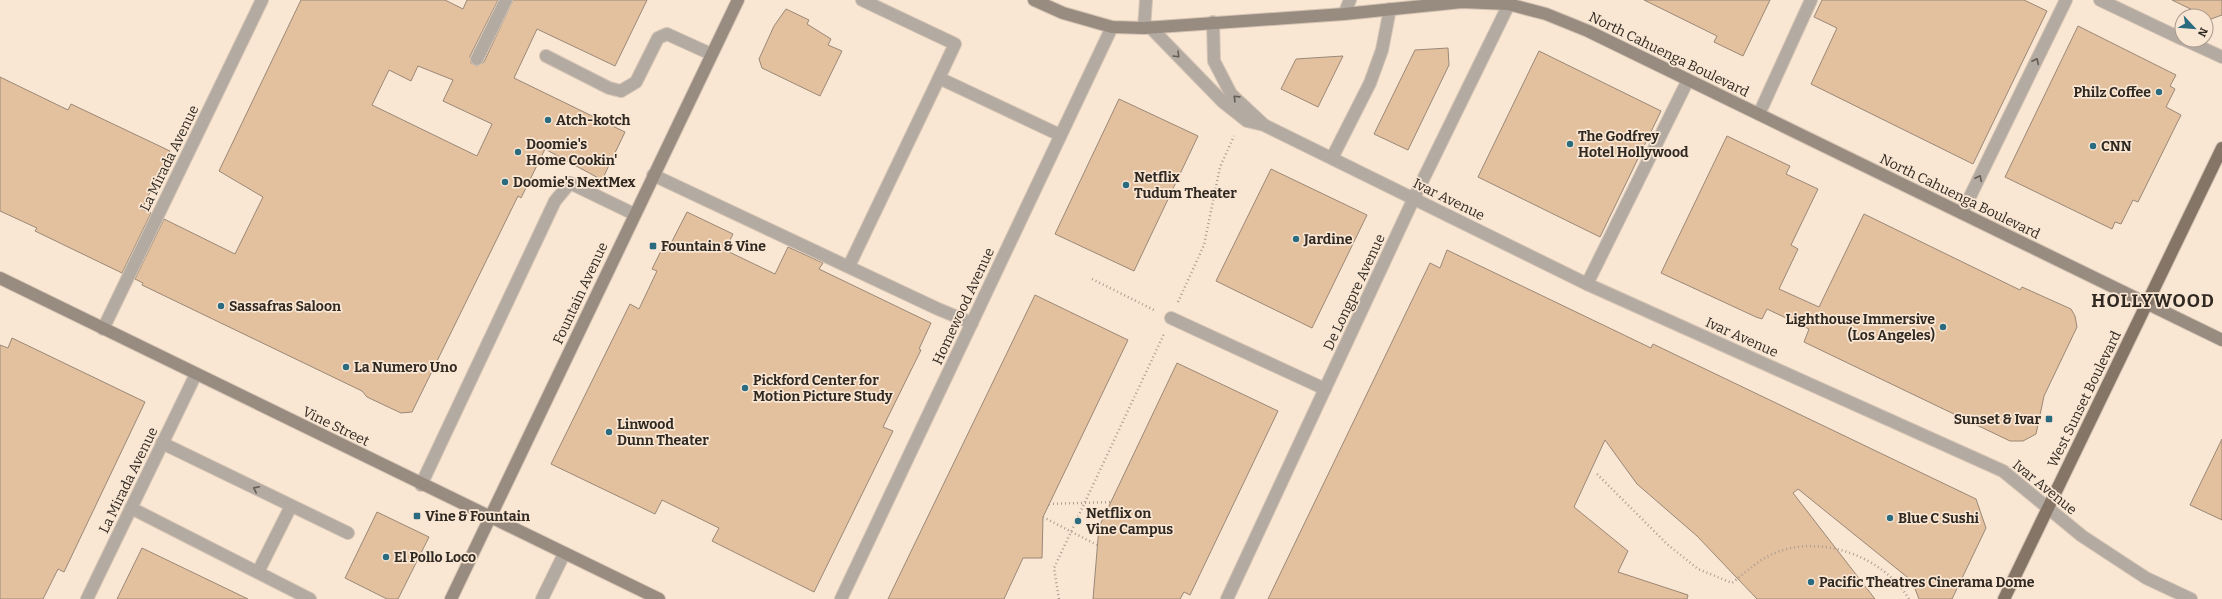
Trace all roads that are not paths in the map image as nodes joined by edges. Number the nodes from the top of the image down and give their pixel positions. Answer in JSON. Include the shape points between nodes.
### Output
{"nodes":[{"id":1,"x":262,"y":0,"type":"edge"},
{"id":2,"x":506,"y":0,"type":"edge"},
{"id":3,"x":738,"y":0,"type":"edge"},
{"id":4,"x":862,"y":0,"type":"edge"},
{"id":5,"x":1034,"y":0,"type":"edge"},
{"id":6,"x":1146,"y":0,"type":"edge"},
{"id":7,"x":1350,"y":0,"type":"edge"},
{"id":8,"x":1811,"y":0,"type":"edge"},
{"id":9,"x":2066,"y":0,"type":"edge"},
{"id":10,"x":2100,"y":0,"type":"edge"},
{"id":11,"x":1510,"y":2,"type":"edge"},
{"id":12,"x":1390,"y":9,"type":"junction"},
{"id":13,"x":1344,"y":14,"type":"junction"},
{"id":14,"x":1213,"y":22,"type":"junction"},
{"id":15,"x":1112,"y":27,"type":"junction"},
{"id":16,"x":1147,"y":28,"type":"junction"},
{"id":17,"x":2174,"y":35,"type":"edge"},
{"id":18,"x":2202,"y":48,"type":"edge"},
{"id":19,"x":711,"y":54,"type":"junction"},
{"id":20,"x":546,"y":56,"type":"dead end"},
{"id":21,"x":2222,"y":57,"type":"edge"},
{"id":22,"x":478,"y":59,"type":"dead end"},
{"id":23,"x":939,"y":78,"type":"junction"},
{"id":24,"x":1688,"y":80,"type":"junction"},
{"id":25,"x":1759,"y":114,"type":"junction"},
{"id":26,"x":1264,"y":125,"type":"junction"},
{"id":27,"x":1060,"y":135,"type":"junction"},
{"id":28,"x":2222,"y":148,"type":"edge"},
{"id":29,"x":1332,"y":158,"type":"junction"},
{"id":30,"x":653,"y":175,"type":"junction"},
{"id":31,"x":1414,"y":198,"type":"junction"},
{"id":32,"x":1962,"y":213,"type":"junction"},
{"id":33,"x":634,"y":214,"type":"junction"},
{"id":34,"x":849,"y":266,"type":"junction"},
{"id":35,"x":1,"y":281,"type":"edge"},
{"id":36,"x":1587,"y":284,"type":"junction"},
{"id":37,"x":2147,"y":304,"type":"junction"},
{"id":38,"x":1171,"y":318,"type":"road end"},
{"id":39,"x":972,"y":323,"type":"junction"},
{"id":40,"x":103,"y":329,"type":"junction"},
{"id":41,"x":2222,"y":340,"type":"edge"},
{"id":42,"x":196,"y":374,"type":"junction"},
{"id":43,"x":1325,"y":389,"type":"junction"},
{"id":44,"x":162,"y":443,"type":"junction"},
{"id":45,"x":421,"y":485,"type":"junction"},
{"id":46,"x":291,"y":506,"type":"junction"},
{"id":47,"x":2048,"y":507,"type":"junction"},
{"id":48,"x":131,"y":508,"type":"junction"},
{"id":49,"x":490,"y":518,"type":"junction"},
{"id":50,"x":348,"y":533,"type":"dead end"},
{"id":51,"x":564,"y":554,"type":"junction"},
{"id":52,"x":258,"y":572,"type":"junction"},
{"id":53,"x":87,"y":599,"type":"edge"},
{"id":54,"x":310,"y":599,"type":"edge"},
{"id":55,"x":451,"y":599,"type":"edge"},
{"id":56,"x":542,"y":599,"type":"edge"},
{"id":57,"x":659,"y":599,"type":"edge"},
{"id":58,"x":841,"y":599,"type":"edge"},
{"id":59,"x":1227,"y":599,"type":"edge"},
{"id":60,"x":2004,"y":599,"type":"edge"},
{"id":61,"x":2192,"y":599,"type":"edge"}],
"edges":[{"from":1,"to":40,"type":"street","name":"La Mirada Avenue"},
{"from":2,"to":22,"type":"street"},
{"from":3,"to":19,"type":"main road","name":"Fountain Avenue"},
{"from":4,"to":23,"type":"street","via":[[955,44]]},
{"from":5,"to":15,"type":"main road","name":"North Cahuenga Boulevard","via":[[1063,13]]},
{"from":6,"to":16,"type":"street"},
{"from":7,"to":13,"type":"street"},
{"from":8,"to":25,"type":"street"},
{"from":32,"to":9,"type":"street","one_way":true},
{"from":10,"to":17,"type":"street"},
{"from":11,"to":12,"type":"main road","name":"North Cahuenga Boulevard","via":[[1462,2]]},
{"from":11,"to":24,"type":"main road","name":"North Cahuenga Boulevard","via":[[1588,31]]},
{"from":11,"to":31,"type":"street","name":"De Longpre Avenue"},
{"from":12,"to":13,"type":"main road","name":"North Cahuenga Boulevard"},
{"from":12,"to":29,"type":"street","via":[[1382,50],[1370,83]]},
{"from":13,"to":14,"type":"main road","name":"North Cahuenga Boulevard"},
{"from":14,"to":16,"type":"main road","name":"North Cahuenga Boulevard"},
{"from":26,"to":14,"type":"street","name":"Ivar Avenue","one_way":true,"via":[[1231,94],[1214,61]]},
{"from":15,"to":16,"type":"main road","name":"North Cahuenga Boulevard"},
{"from":15,"to":27,"type":"street","name":"Homewood Avenue"},
{"from":16,"to":26,"type":"street","name":"Ivar Avenue","one_way":true,"via":[[1223,102],[1247,121]]},
{"from":18,"to":21,"type":"street"},
{"from":19,"to":20,"type":"street","via":[[667,34],[658,38],[636,82],[621,91],[609,88]]},
{"from":19,"to":30,"type":"main road","name":"Fountain Avenue"},
{"from":23,"to":27,"type":"street"},
{"from":23,"to":34,"type":"street"},
{"from":24,"to":25,"type":"main road","name":"North Cahuenga Boulevard"},
{"from":24,"to":36,"type":"street"},
{"from":25,"to":32,"type":"main road","name":"North Cahuenga Boulevard"},
{"from":26,"to":29,"type":"street","name":"Ivar Avenue"},
{"from":27,"to":39,"type":"street","name":"Homewood Avenue"},
{"from":28,"to":37,"type":"main road","name":"West Sunset Boulevard"},
{"from":29,"to":31,"type":"street","name":"Ivar Avenue"},
{"from":30,"to":33,"type":"main road","name":"Fountain Avenue"},
{"from":30,"to":34,"type":"street"},
{"from":31,"to":36,"type":"street","name":"Ivar Avenue"},
{"from":31,"to":43,"type":"street","name":"De Longpre Avenue"},
{"from":32,"to":37,"type":"main road","name":"North Cahuenga Boulevard"},
{"from":33,"to":45,"type":"street","via":[[570,183],[555,201]]},
{"from":33,"to":49,"type":"main road","name":"Fountain Avenue"},
{"from":34,"to":39,"type":"street"},
{"from":35,"to":40,"type":"main road","name":"Vine Street"},
{"from":36,"to":47,"type":"street","name":"Ivar Avenue","via":[[2003,471]]},
{"from":37,"to":41,"type":"main road","name":"North Cahuenga Boulevard"},
{"from":37,"to":47,"type":"main road","name":"West Sunset Boulevard"},
{"from":38,"to":43,"type":"street"},
{"from":39,"to":58,"type":"street","name":"Homewood Avenue"},
{"from":40,"to":42,"type":"main road","name":"Vine Street"},
{"from":42,"to":44,"type":"street","name":"La Mirada Avenue"},
{"from":42,"to":45,"type":"main road","name":"Vine Street"},
{"from":43,"to":59,"type":"street","name":"De Longpre Avenue"},
{"from":46,"to":44,"type":"street","one_way":true},
{"from":44,"to":48,"type":"street","name":"La Mirada Avenue"},
{"from":45,"to":49,"type":"main road","name":"Vine Street"},
{"from":46,"to":50,"type":"street"},
{"from":46,"to":52,"type":"street"},
{"from":47,"to":60,"type":"main road","name":"West Sunset Boulevard"},
{"from":47,"to":61,"type":"street","name":"Ivar Avenue","via":[[2082,536],[2140,574]]},
{"from":48,"to":52,"type":"street"},
{"from":48,"to":53,"type":"street","name":"La Mirada Avenue"},
{"from":49,"to":51,"type":"main road","name":"Vine Street"},
{"from":49,"to":55,"type":"main road","name":"Fountain Avenue"},
{"from":51,"to":56,"type":"street"},
{"from":51,"to":57,"type":"main road","name":"Vine Street"},
{"from":52,"to":54,"type":"street"}]}
